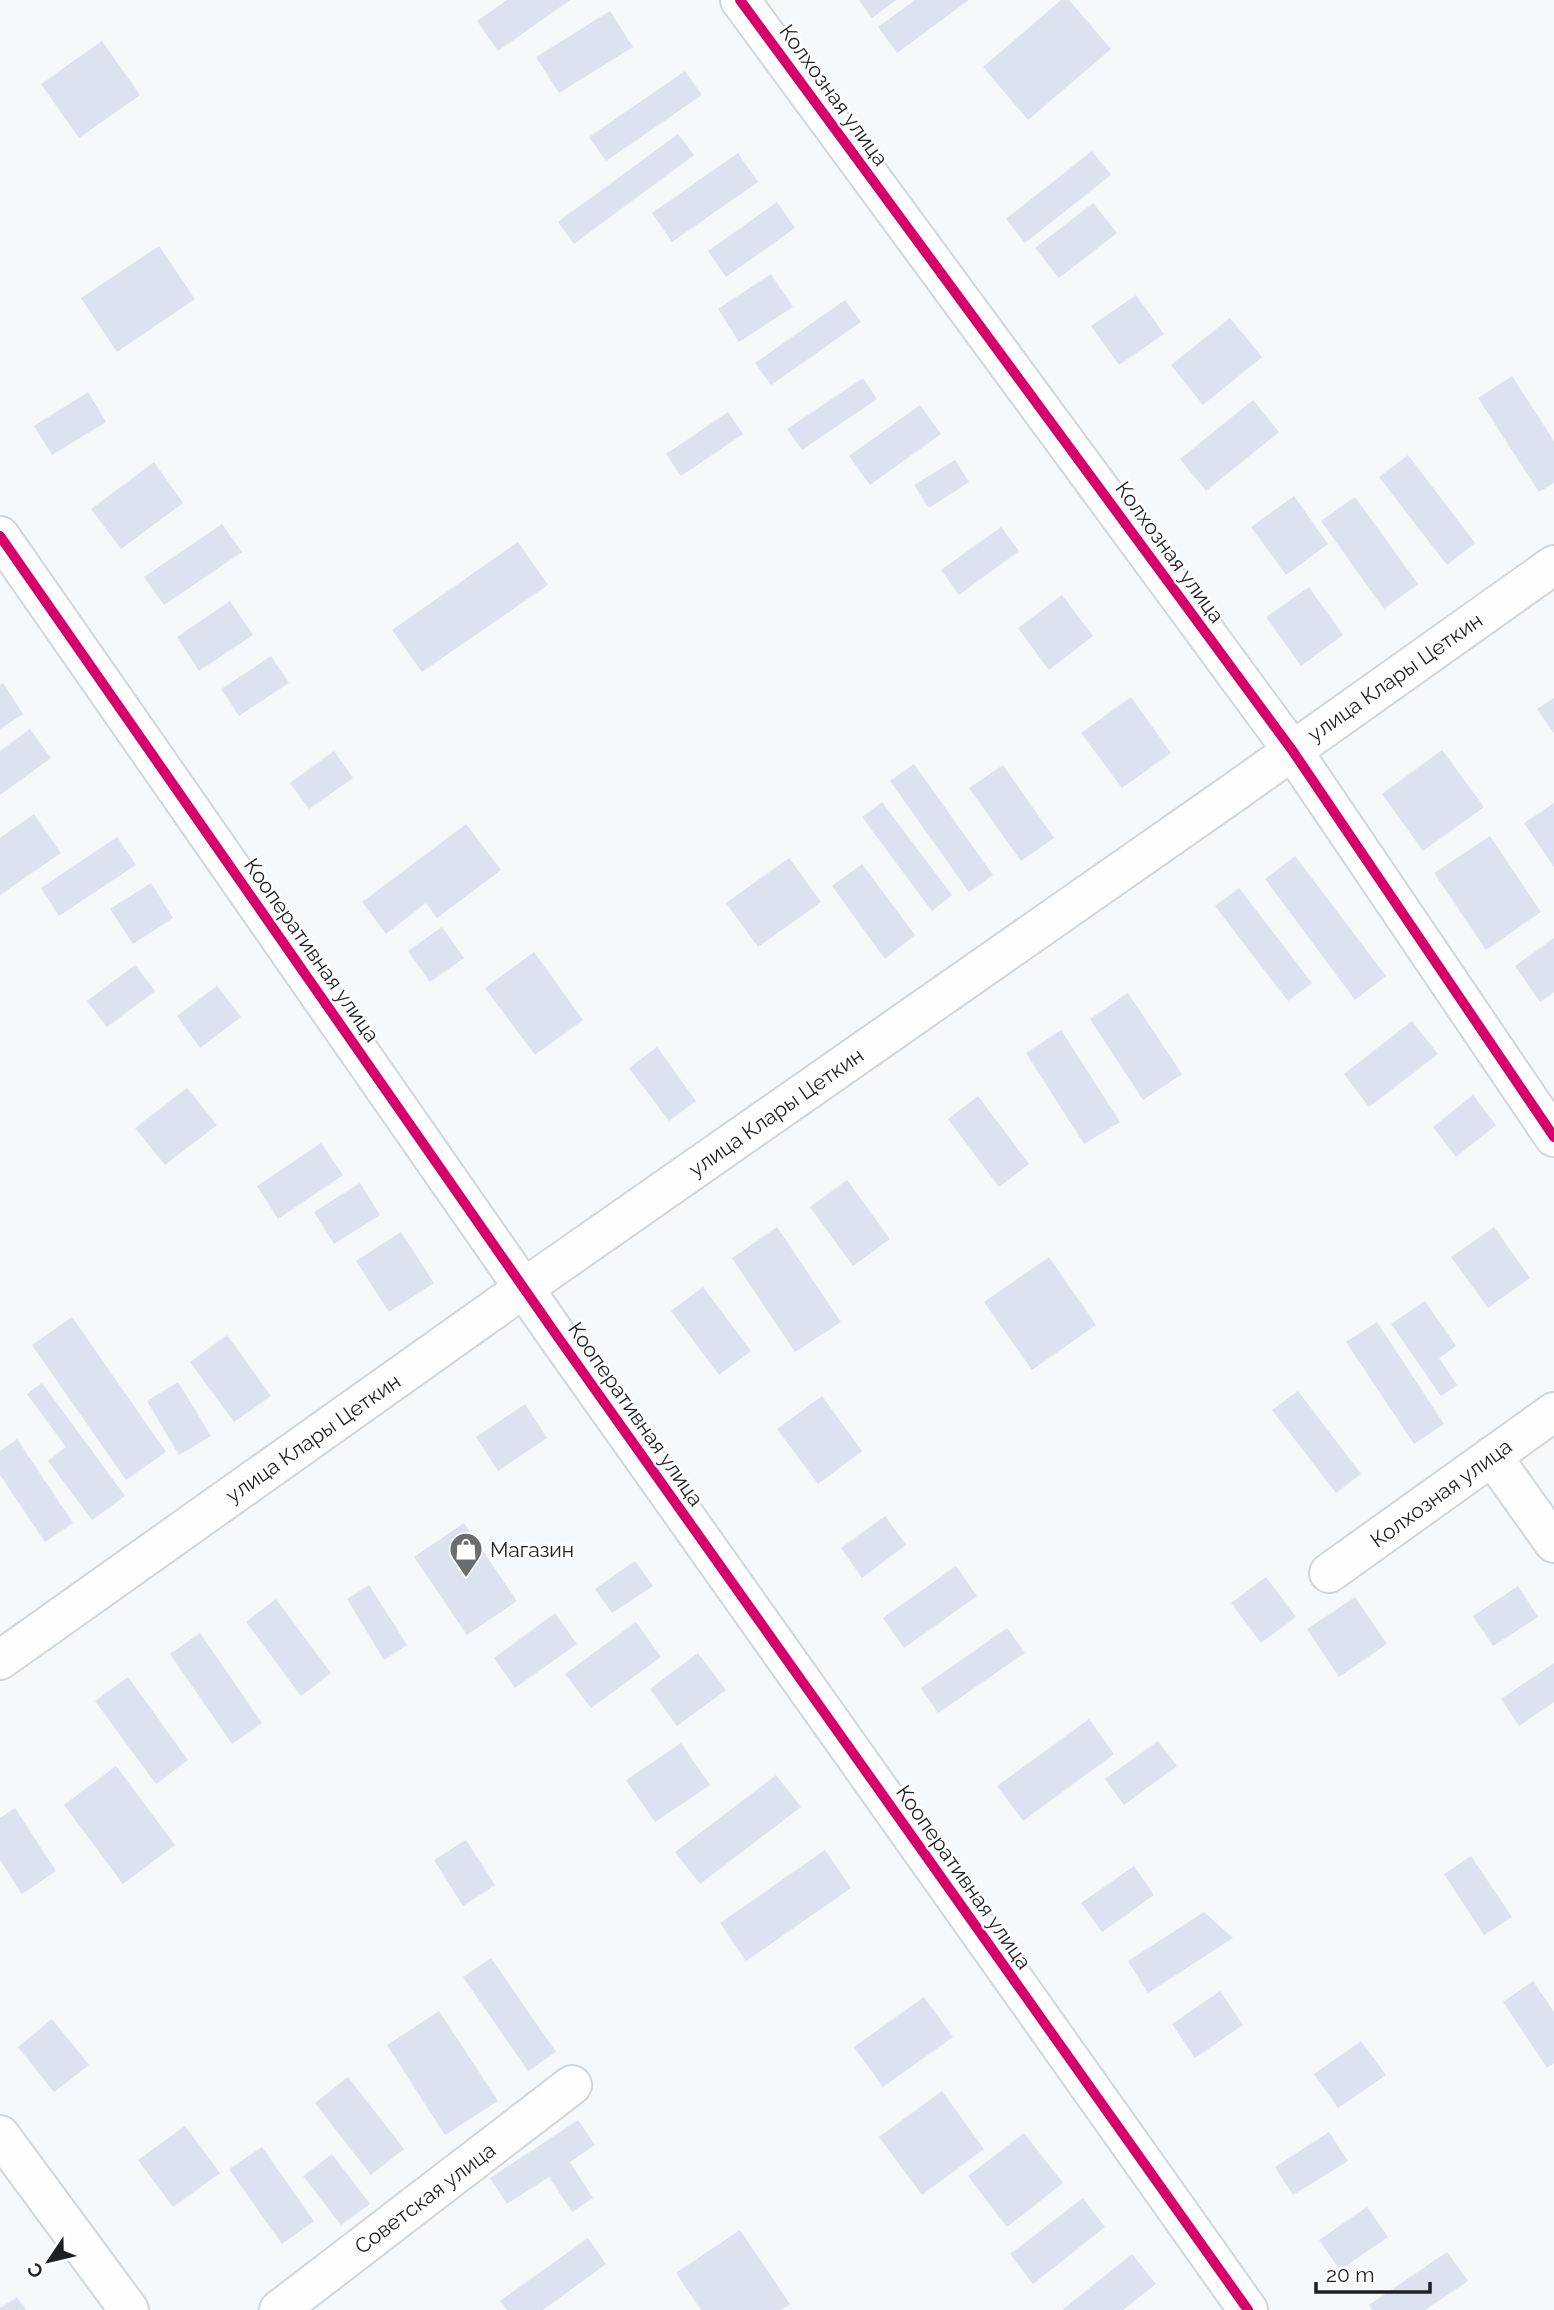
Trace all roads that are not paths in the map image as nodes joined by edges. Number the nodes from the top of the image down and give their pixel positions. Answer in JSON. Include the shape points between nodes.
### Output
{"nodes":[{"id":1,"x":740,"y":0,"type":"edge"},
{"id":2,"x":0,"y":536,"type":"edge"},
{"id":3,"x":1554,"y":565,"type":"edge"},
{"id":4,"x":1292,"y":750,"type":"junction"},
{"id":5,"x":1554,"y":1136,"type":"edge"},
{"id":6,"x":524,"y":1288,"type":"junction"},
{"id":7,"x":1554,"y":1412,"type":"edge"},
{"id":8,"x":1492,"y":1456,"type":"junction"},
{"id":9,"x":1554,"y":1543,"type":"edge"},
{"id":10,"x":1329,"y":1573,"type":"dead end"},
{"id":11,"x":0,"y":1660,"type":"edge"},
{"id":12,"x":572,"y":2085,"type":"dead end"},
{"id":13,"x":0,"y":2134,"type":"edge"},
{"id":14,"x":129,"y":2310,"type":"edge"},
{"id":15,"x":279,"y":2310,"type":"edge"},
{"id":16,"x":1248,"y":2310,"type":"edge"}],
"edges":[{"from":1,"to":4,"type":"street","name":"Колхозная улица"},
{"from":2,"to":6,"type":"street","name":"Кооперативная улица"},
{"from":3,"to":4,"type":"street","name":"улица Клары Цеткин"},
{"from":4,"to":5,"type":"street","name":"Колхозная улица"},
{"from":4,"to":6,"type":"street","name":"улица Клары Цеткин"},
{"from":6,"to":11,"type":"street","name":"улица Клары Цеткин"},
{"from":6,"to":16,"type":"street","name":"Кооперативная улица"},
{"from":7,"to":8,"type":"street","name":"Колхозная улица"},
{"from":8,"to":9,"type":"street"},
{"from":8,"to":10,"type":"street","name":"Колхозная улица"},
{"from":12,"to":15,"type":"street","name":"Советская улица"},
{"from":13,"to":14,"type":"street"}]}
